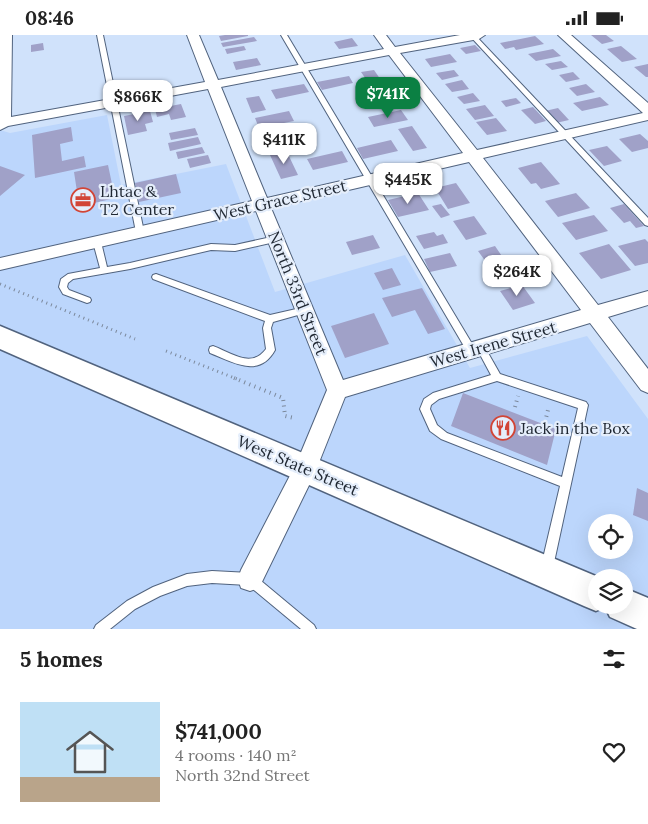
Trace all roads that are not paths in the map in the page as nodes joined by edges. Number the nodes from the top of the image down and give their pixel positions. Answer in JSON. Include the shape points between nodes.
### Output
{"nodes":[{"id":1,"x":6,"y":35,"type":"edge"},
{"id":2,"x":100,"y":35,"type":"edge"},
{"id":3,"x":193,"y":35,"type":"edge"},
{"id":4,"x":284,"y":35,"type":"edge"},
{"id":5,"x":380,"y":35,"type":"edge"},
{"id":6,"x":475,"y":35,"type":"edge"},
{"id":7,"x":564,"y":35,"type":"edge"},
{"id":8,"x":392,"y":51,"type":"junction"},
{"id":9,"x":303,"y":68,"type":"junction"},
{"id":10,"x":213,"y":84,"type":"junction"},
{"id":11,"x":114,"y":103,"type":"junction"},
{"id":12,"x":648,"y":110,"type":"edge"},
{"id":13,"x":648,"y":116,"type":"edge"},
{"id":14,"x":1,"y":124,"type":"edge"},
{"id":15,"x":566,"y":135,"type":"junction"},
{"id":16,"x":473,"y":156,"type":"junction"},
{"id":17,"x":370,"y":180,"type":"junction"},
{"id":18,"x":262,"y":205,"type":"junction"},
{"id":19,"x":648,"y":223,"type":"edge"},
{"id":20,"x":140,"y":232,"type":"junction"},
{"id":21,"x":276,"y":239,"type":"junction"},
{"id":22,"x":98,"y":242,"type":"junction"},
{"id":23,"x":0,"y":264,"type":"edge"},
{"id":24,"x":104,"y":269,"type":"junction"},
{"id":25,"x":156,"y":277,"type":"dead end"},
{"id":26,"x":648,"y":298,"type":"edge"},
{"id":27,"x":87,"y":300,"type":"dead end"},
{"id":28,"x":305,"y":310,"type":"junction"},
{"id":29,"x":594,"y":314,"type":"junction"},
{"id":30,"x":270,"y":319,"type":"junction"},
{"id":31,"x":0,"y":337,"type":"edge"},
{"id":32,"x":476,"y":349,"type":"junction"},
{"id":33,"x":213,"y":350,"type":"dead end"},
{"id":34,"x":497,"y":377,"type":"junction"},
{"id":35,"x":648,"y":385,"type":"edge"},
{"id":36,"x":337,"y":390,"type":"junction"},
{"id":37,"x":306,"y":469,"type":"junction"},
{"id":38,"x":566,"y":483,"type":"junction"},
{"id":39,"x":546,"y":572,"type":"junction"},
{"id":40,"x":250,"y":579,"type":"junction"},
{"id":41,"x":588,"y":590,"type":"edge"},
{"id":42,"x":633,"y":610,"type":"edge"},
{"id":43,"x":648,"y":616,"type":"edge"},
{"id":44,"x":100,"y":629,"type":"edge"},
{"id":45,"x":310,"y":629,"type":"edge"}],
"edges":[{"from":1,"to":14,"type":"street"},
{"from":2,"to":11,"type":"lane"},
{"from":3,"to":10,"type":"street","name":"North 33rd Street"},
{"from":4,"to":9,"type":"lane"},
{"from":5,"to":8,"type":"street"},
{"from":6,"to":8,"type":"street"},
{"from":6,"to":15,"type":"lane"},
{"from":7,"to":12,"type":"street"},
{"from":8,"to":9,"type":"street"},
{"from":8,"to":16,"type":"street"},
{"from":9,"to":10,"type":"street"},
{"from":9,"to":17,"type":"lane"},
{"from":10,"to":11,"type":"street"},
{"from":10,"to":18,"type":"street","name":"North 33rd Street"},
{"from":11,"to":14,"type":"street"},
{"from":11,"to":20,"type":"lane"},
{"from":13,"to":15,"type":"street","name":"West Grace Street"},
{"from":15,"to":16,"type":"street","name":"West Grace Street"},
{"from":15,"to":19,"type":"lane"},
{"from":16,"to":17,"type":"street","name":"West Grace Street"},
{"from":16,"to":29,"type":"street"},
{"from":17,"to":18,"type":"street","name":"West Grace Street"},
{"from":17,"to":32,"type":"lane"},
{"from":18,"to":20,"type":"street","name":"West Grace Street"},
{"from":18,"to":21,"type":"street","name":"North 33rd Street"},
{"from":20,"to":22,"type":"street","name":"West Grace Street"},
{"from":21,"to":24,"type":"lane","via":[[235,248],[211,247]]},
{"from":21,"to":28,"type":"street","name":"North 33rd Street"},
{"from":22,"to":23,"type":"street","name":"West Grace Street"},
{"from":22,"to":24,"type":"lane"},
{"from":24,"to":27,"type":"lane","via":[[71,276],[64,281],[66,292]]},
{"from":25,"to":30,"type":"lane"},
{"from":26,"to":29,"type":"street","name":"West Irene Street"},
{"from":28,"to":30,"type":"lane"},
{"from":28,"to":36,"type":"street","name":"North 33rd Street"},
{"from":29,"to":32,"type":"street","name":"West Irene Street"},
{"from":29,"to":35,"type":"street"},
{"from":30,"to":33,"type":"lane","via":[[267,328],[272,350],[259,363],[250,364]]},
{"from":31,"to":37,"type":"main road","name":"West State Street"},
{"from":32,"to":34,"type":"lane"},
{"from":32,"to":36,"type":"street","name":"West Irene Street"},
{"from":34,"to":38,"type":"lane","via":[[582,405]]},
{"from":34,"to":38,"type":"lane","via":[[436,396],[427,402],[425,409],[433,427],[444,436]]},
{"from":36,"to":37,"type":"street"},
{"from":37,"to":39,"type":"main road","name":"West State Street"},
{"from":37,"to":40,"type":"street"},
{"from":38,"to":39,"type":"lane"},
{"from":39,"to":41,"type":"main road","name":"West State Street"},
{"from":40,"to":44,"type":"lane","via":[[212,577],[187,580],[131,605]]},
{"from":40,"to":45,"type":"lane"},
{"from":42,"to":43,"type":"main road"}]}
